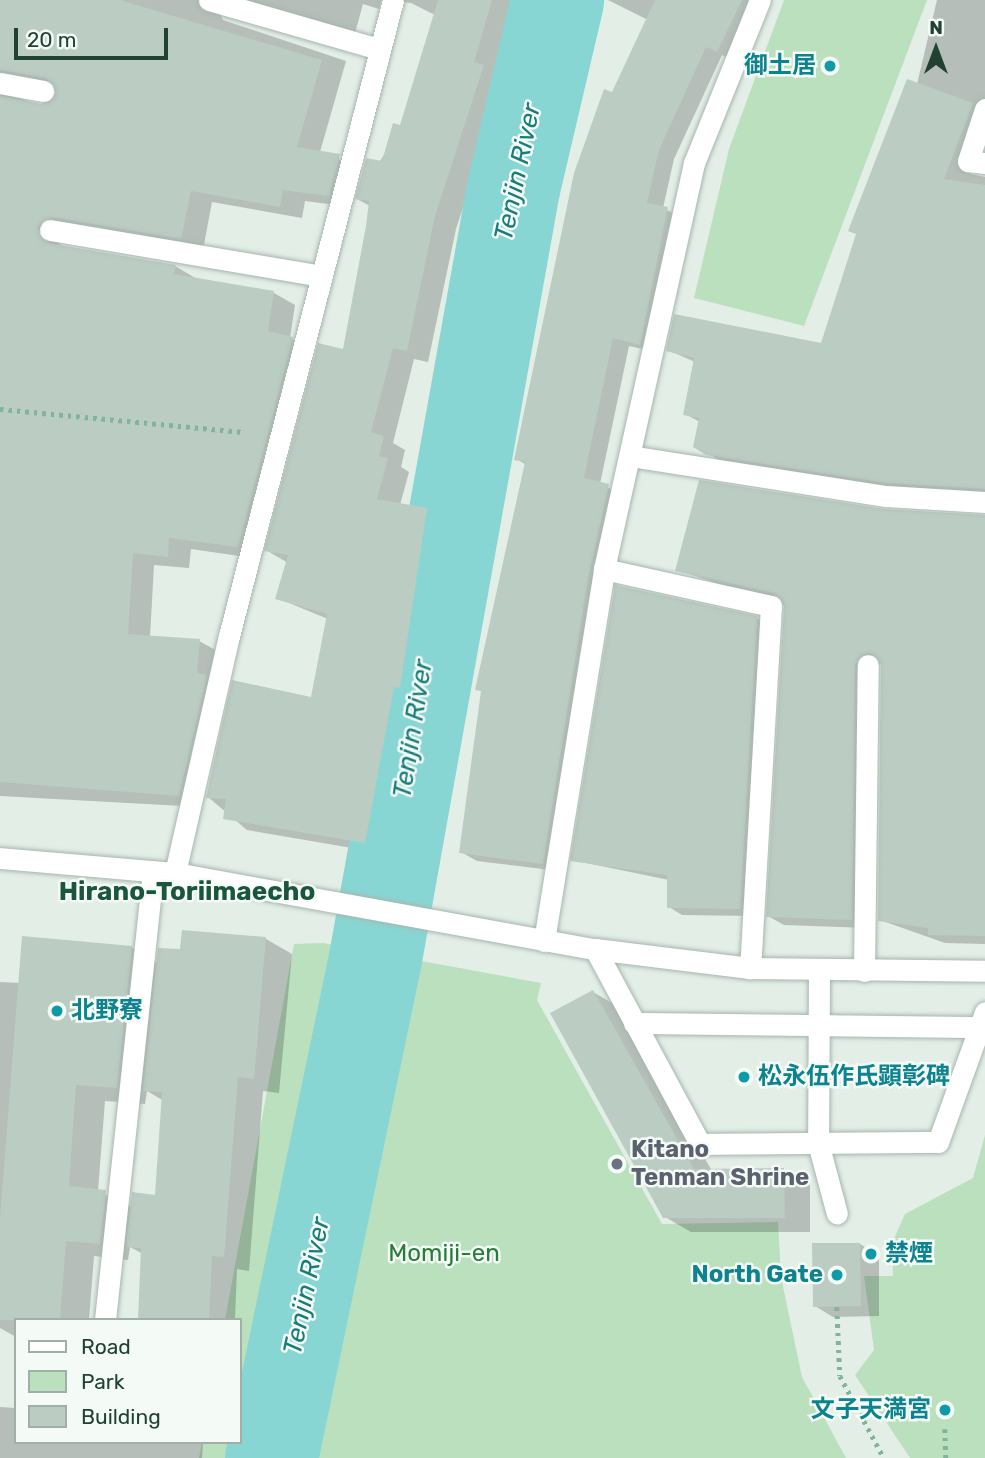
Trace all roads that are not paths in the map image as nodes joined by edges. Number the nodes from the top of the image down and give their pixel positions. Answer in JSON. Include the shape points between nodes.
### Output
{"nodes":[{"id":1,"x":209,"y":0,"type":"edge"},
{"id":2,"x":393,"y":0,"type":"edge"},
{"id":3,"x":760,"y":0,"type":"edge"},
{"id":4,"x":379,"y":49,"type":"junction"},
{"id":5,"x":0,"y":83,"type":"edge"},
{"id":6,"x":43,"y":91,"type":"dead end"},
{"id":7,"x":985,"y":109,"type":"edge"},
{"id":8,"x":985,"y":163,"type":"edge"},
{"id":9,"x":50,"y":230,"type":"dead end"},
{"id":10,"x":321,"y":276,"type":"junction"},
{"id":11,"x":630,"y":456,"type":"junction"},
{"id":12,"x":985,"y":502,"type":"edge"},
{"id":13,"x":604,"y":569,"type":"junction"},
{"id":14,"x":868,"y":665,"type":"dead end"},
{"id":15,"x":0,"y":858,"type":"edge"},
{"id":16,"x":153,"y":872,"type":"junction"},
{"id":17,"x":175,"y":873,"type":"junction"},
{"id":18,"x":544,"y":941,"type":"junction"},
{"id":19,"x":595,"y":949,"type":"junction"},
{"id":20,"x":750,"y":968,"type":"junction"},
{"id":21,"x":819,"y":970,"type":"junction"},
{"id":22,"x":864,"y":971,"type":"junction"},
{"id":23,"x":985,"y":971,"type":"edge"},
{"id":24,"x":983,"y":1020,"type":"edge"},
{"id":25,"x":634,"y":1023,"type":"junction"},
{"id":26,"x":818,"y":1027,"type":"junction"},
{"id":27,"x":818,"y":1143,"type":"junction"},
{"id":28,"x":837,"y":1214,"type":"dead end"},
{"id":29,"x":104,"y":1318,"type":"edge"}],
"edges":[{"from":1,"to":4,"type":"street"},
{"from":2,"to":4,"type":"street"},
{"from":3,"to":11,"type":"street","via":[[694,163]]},
{"from":4,"to":10,"type":"street"},
{"from":5,"to":6,"type":"street"},
{"from":7,"to":8,"type":"street","via":[[968,160]]},
{"from":9,"to":10,"type":"street"},
{"from":10,"to":17,"type":"street"},
{"from":11,"to":12,"type":"street","via":[[886,496]]},
{"from":11,"to":13,"type":"street"},
{"from":13,"to":18,"type":"street"},
{"from":13,"to":20,"type":"street","via":[[771,606]]},
{"from":14,"to":22,"type":"street"},
{"from":15,"to":16,"type":"street"},
{"from":16,"to":17,"type":"street"},
{"from":16,"to":29,"type":"street"},
{"from":17,"to":18,"type":"street"},
{"from":18,"to":19,"type":"street"},
{"from":19,"to":20,"type":"street"},
{"from":19,"to":25,"type":"street"},
{"from":20,"to":21,"type":"street"},
{"from":21,"to":22,"type":"street"},
{"from":21,"to":26,"type":"street"},
{"from":22,"to":23,"type":"street"},
{"from":24,"to":26,"type":"street"},
{"from":24,"to":27,"type":"street","via":[[938,1142]]},
{"from":25,"to":26,"type":"street"},
{"from":25,"to":27,"type":"street","via":[[700,1144]]},
{"from":26,"to":27,"type":"street"},
{"from":27,"to":28,"type":"street"}]}
